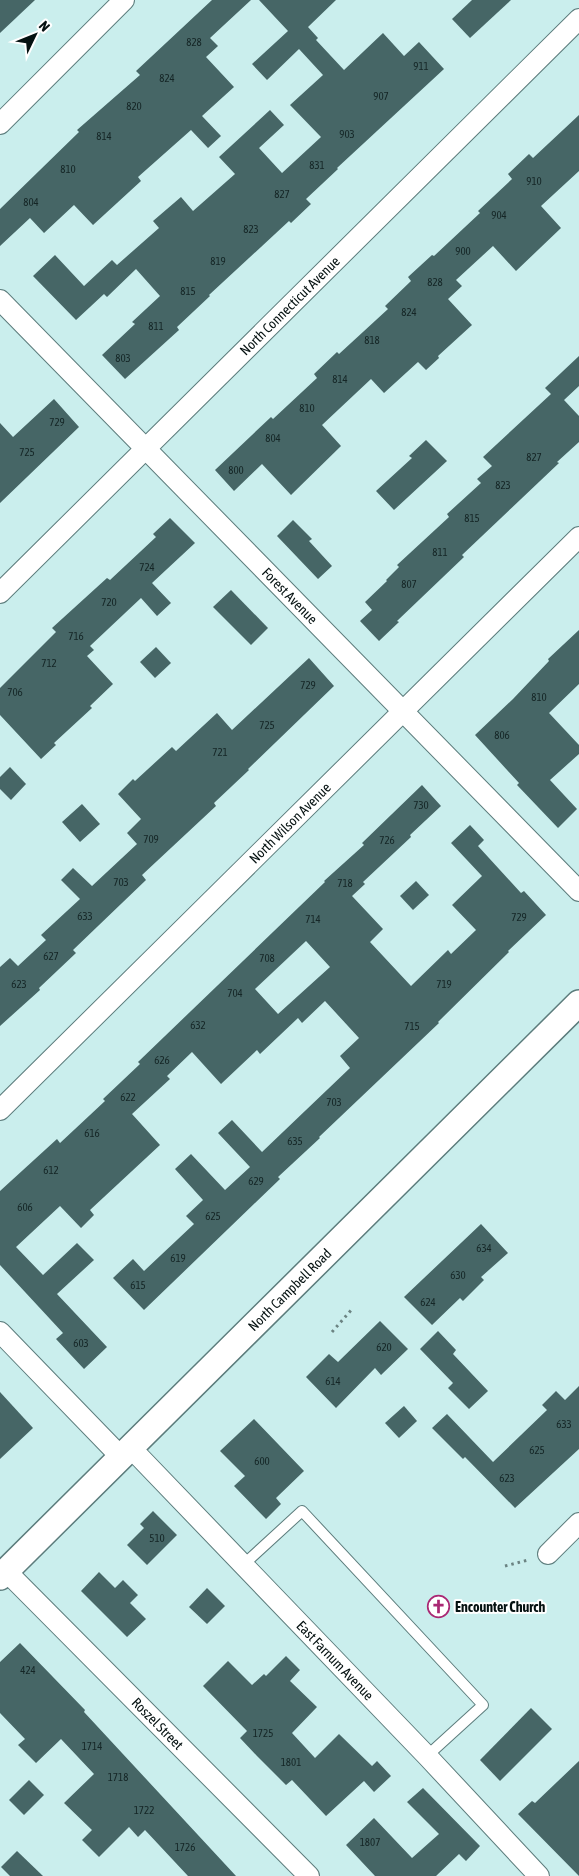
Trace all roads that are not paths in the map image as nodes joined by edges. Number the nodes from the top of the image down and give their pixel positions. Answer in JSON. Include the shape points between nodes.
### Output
{"nodes":[{"id":1,"x":124,"y":0,"type":"edge"},
{"id":2,"x":579,"y":19,"type":"edge"},
{"id":3,"x":0,"y":124,"type":"edge"},
{"id":4,"x":0,"y":300,"type":"edge"},
{"id":5,"x":146,"y":449,"type":"junction"},
{"id":6,"x":579,"y":537,"type":"edge"},
{"id":7,"x":0,"y":593,"type":"edge"},
{"id":8,"x":403,"y":711,"type":"junction"},
{"id":9,"x":579,"y":891,"type":"edge"},
{"id":10,"x":579,"y":1003,"type":"edge"},
{"id":11,"x":0,"y":1110,"type":"edge"},
{"id":12,"x":0,"y":1332,"type":"edge"},
{"id":13,"x":126,"y":1452,"type":"junction"},
{"id":14,"x":579,"y":1523,"type":"edge"},
{"id":15,"x":548,"y":1554,"type":"dead end"},
{"id":16,"x":242,"y":1566,"type":"junction"},
{"id":17,"x":3,"y":1574,"type":"edge"},
{"id":18,"x":427,"y":1756,"type":"junction"},
{"id":19,"x":309,"y":1876,"type":"edge"},
{"id":20,"x":539,"y":1876,"type":"edge"}],
"edges":[{"from":1,"to":3,"type":"street"},
{"from":2,"to":5,"type":"street","name":"North Connecticut Avenue"},
{"from":4,"to":5,"type":"street","name":"Forest Avenue"},
{"from":5,"to":7,"type":"street","name":"North Connecticut Avenue"},
{"from":5,"to":8,"type":"street","name":"Forest Avenue"},
{"from":6,"to":8,"type":"street","name":"North Wilson Avenue"},
{"from":8,"to":9,"type":"street","name":"Forest Avenue"},
{"from":8,"to":11,"type":"street","name":"North Wilson Avenue"},
{"from":10,"to":13,"type":"street","name":"North Campbell Road"},
{"from":12,"to":13,"type":"street","name":"East Farnum Avenue"},
{"from":13,"to":16,"type":"street","name":"East Farnum Avenue"},
{"from":13,"to":17,"type":"street","name":"North Campbell Road"},
{"from":14,"to":15,"type":"street"},
{"from":16,"to":18,"type":"street","name":"East Farnum Avenue"},
{"from":16,"to":18,"type":"lane","via":[[302,1511],[483,1705]]},
{"from":17,"to":19,"type":"street","name":"Roszel Street"},
{"from":18,"to":20,"type":"street","name":"East Farnum Avenue"}]}
